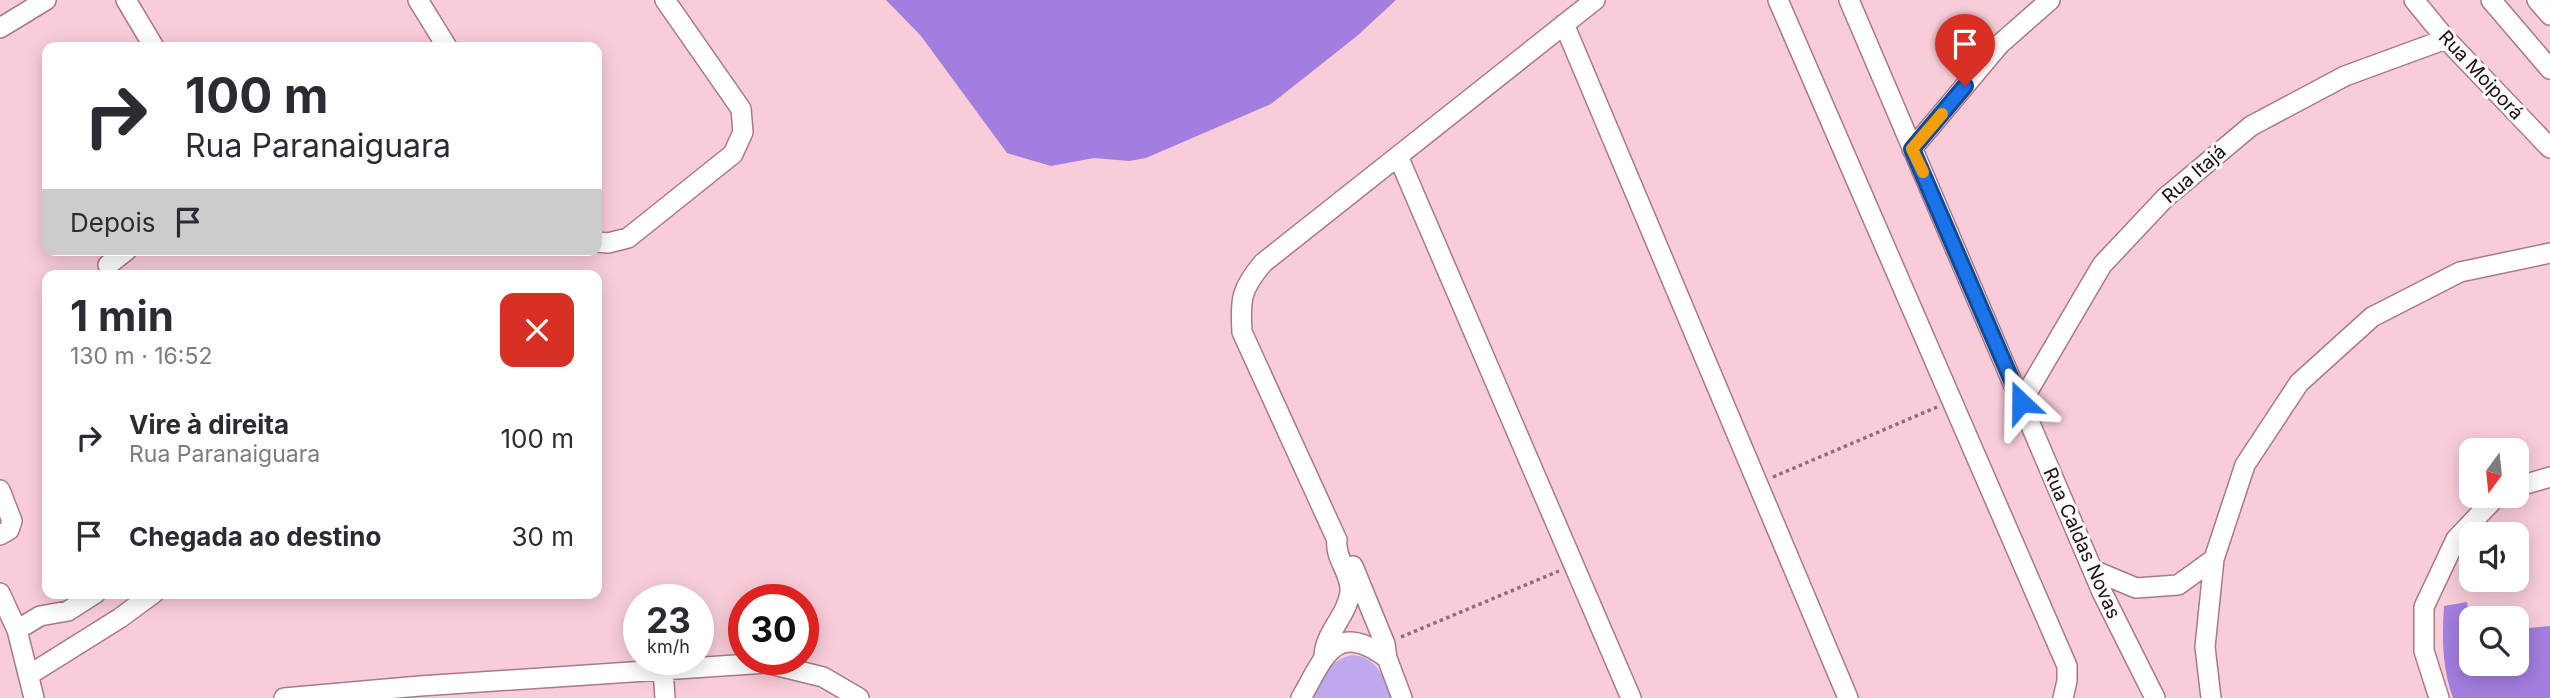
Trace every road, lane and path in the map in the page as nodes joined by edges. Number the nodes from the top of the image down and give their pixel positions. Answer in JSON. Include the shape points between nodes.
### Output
{"nodes":[{"id":1,"x":46,"y":0,"type":"edge"},
{"id":2,"x":127,"y":0,"type":"edge"},
{"id":3,"x":418,"y":0,"type":"edge"},
{"id":4,"x":665,"y":0,"type":"edge"},
{"id":5,"x":1594,"y":0,"type":"edge"},
{"id":6,"x":1778,"y":0,"type":"edge"},
{"id":7,"x":1849,"y":0,"type":"edge"},
{"id":8,"x":2050,"y":0,"type":"edge"},
{"id":9,"x":2414,"y":0,"type":"edge"},
{"id":10,"x":2491,"y":0,"type":"edge"},
{"id":11,"x":2537,"y":0,"type":"edge"},
{"id":12,"x":2550,"y":15,"type":"edge"},
{"id":13,"x":1563,"y":24,"type":"junction"},
{"id":14,"x":0,"y":27,"type":"edge"},
{"id":15,"x":2446,"y":39,"type":"junction"},
{"id":16,"x":150,"y":42,"type":"edge"},
{"id":17,"x":444,"y":42,"type":"edge"},
{"id":18,"x":2550,"y":68,"type":"edge"},
{"id":19,"x":2550,"y":148,"type":"edge"},
{"id":20,"x":1912,"y":149,"type":"junction"},
{"id":21,"x":1398,"y":156,"type":"junction"},
{"id":22,"x":602,"y":242,"type":"edge"},
{"id":23,"x":2550,"y":253,"type":"edge"},
{"id":24,"x":119,"y":256,"type":"edge"},
{"id":25,"x":108,"y":265,"type":"dead end"},
{"id":26,"x":1952,"y":401,"type":"junction"},
{"id":27,"x":2021,"y":402,"type":"junction"},
{"id":28,"x":2550,"y":477,"type":"edge"},
{"id":29,"x":1758,"y":483,"type":"junction"},
{"id":30,"x":2529,"y":483,"type":"edge"},
{"id":31,"x":0,"y":490,"type":"edge"},
{"id":32,"x":2486,"y":508,"type":"edge"},
{"id":33,"x":0,"y":535,"type":"edge"},
{"id":34,"x":1337,"y":540,"type":"junction"},
{"id":35,"x":2214,"y":559,"type":"junction"},
{"id":36,"x":1574,"y":565,"type":"junction"},
{"id":37,"x":2093,"y":570,"type":"junction"},
{"id":38,"x":0,"y":593,"type":"edge"},
{"id":39,"x":87,"y":599,"type":"edge"},
{"id":40,"x":146,"y":599,"type":"edge"},
{"id":41,"x":17,"y":630,"type":"junction"},
{"id":42,"x":1386,"y":651,"type":"junction"},
{"id":43,"x":1324,"y":657,"type":"junction"},
{"id":44,"x":714,"y":666,"type":"edge"},
{"id":45,"x":623,"y":673,"type":"edge"},
{"id":46,"x":29,"y":675,"type":"junction"},
{"id":47,"x":663,"y":675,"type":"edge"},
{"id":48,"x":421,"y":692,"type":"edge"},
{"id":49,"x":34,"y":698,"type":"edge"},
{"id":50,"x":284,"y":698,"type":"edge"},
{"id":51,"x":665,"y":698,"type":"edge"},
{"id":52,"x":859,"y":698,"type":"edge"},
{"id":53,"x":1301,"y":698,"type":"edge"},
{"id":54,"x":1402,"y":698,"type":"edge"},
{"id":55,"x":1631,"y":698,"type":"edge"},
{"id":56,"x":1848,"y":698,"type":"edge"},
{"id":57,"x":2063,"y":698,"type":"edge"},
{"id":58,"x":2155,"y":698,"type":"edge"},
{"id":59,"x":2211,"y":698,"type":"edge"},
{"id":60,"x":2439,"y":698,"type":"edge"}],
"edges":[{"from":1,"to":14,"type":"street"},
{"from":2,"to":16,"type":"street"},
{"from":3,"to":17,"type":"street"},
{"from":4,"to":22,"type":"street","via":[[741,109],[741,140],[733,154],[628,238]]},
{"from":5,"to":13,"type":"street"},
{"from":6,"to":26,"type":"street"},
{"from":7,"to":20,"type":"street","name":"Rua Caldas Novas"},
{"from":8,"to":20,"type":"street","via":[[2000,44]]},
{"from":9,"to":15,"type":"street","name":"Rua Moiporá"},
{"from":10,"to":18,"type":"street"},
{"from":11,"to":12,"type":"street"},
{"from":13,"to":21,"type":"street"},
{"from":13,"to":29,"type":"street"},
{"from":15,"to":19,"type":"street","name":"Rua Moiporá"},
{"from":15,"to":27,"type":"street","name":"Rua Itajá","via":[[2345,76],[2250,126],[2165,198],[2102,265]]},
{"from":20,"to":27,"type":"street","name":"Rua Caldas Novas"},
{"from":21,"to":34,"type":"street","via":[[1263,263],[1248,281],[1240,305],[1242,332]]},
{"from":21,"to":36,"type":"street"},
{"from":23,"to":35,"type":"street","via":[[2460,272],[2372,317],[2299,383],[2245,465]]},
{"from":24,"to":25,"type":"street"},
{"from":26,"to":29,"type":"path"},
{"from":26,"to":57,"type":"street","via":[[2067,666]]},
{"from":27,"to":37,"type":"street","name":"Rua Caldas Novas"},
{"from":28,"to":30,"type":"street"},
{"from":29,"to":56,"type":"street"},
{"from":31,"to":33,"type":"street","via":[[12,521],[9,530]]},
{"from":32,"to":60,"type":"street","via":[[2456,539],[2424,607],[2424,651]]},
{"from":34,"to":42,"type":"street","via":[[1345,545]]},
{"from":34,"to":43,"type":"street","via":[[1350,595],[1324,645]]},
{"from":35,"to":37,"type":"street","via":[[2178,585],[2136,588]]},
{"from":35,"to":59,"type":"street","via":[[2205,647]]},
{"from":36,"to":42,"type":"path"},
{"from":36,"to":55,"type":"street"},
{"from":37,"to":58,"type":"street","name":"Rua Caldas Novas"},
{"from":38,"to":41,"type":"street"},
{"from":39,"to":41,"type":"street"},
{"from":40,"to":46,"type":"street"},
{"from":41,"to":46,"type":"street"},
{"from":42,"to":43,"type":"street","via":[[1348,640]]},
{"from":42,"to":54,"type":"street"},
{"from":43,"to":53,"type":"street"},
{"from":44,"to":52,"type":"street","via":[[766,663],[823,677]]},
{"from":45,"to":48,"type":"street"},
{"from":46,"to":49,"type":"street"},
{"from":47,"to":51,"type":"street"},
{"from":48,"to":50,"type":"street"}]}
